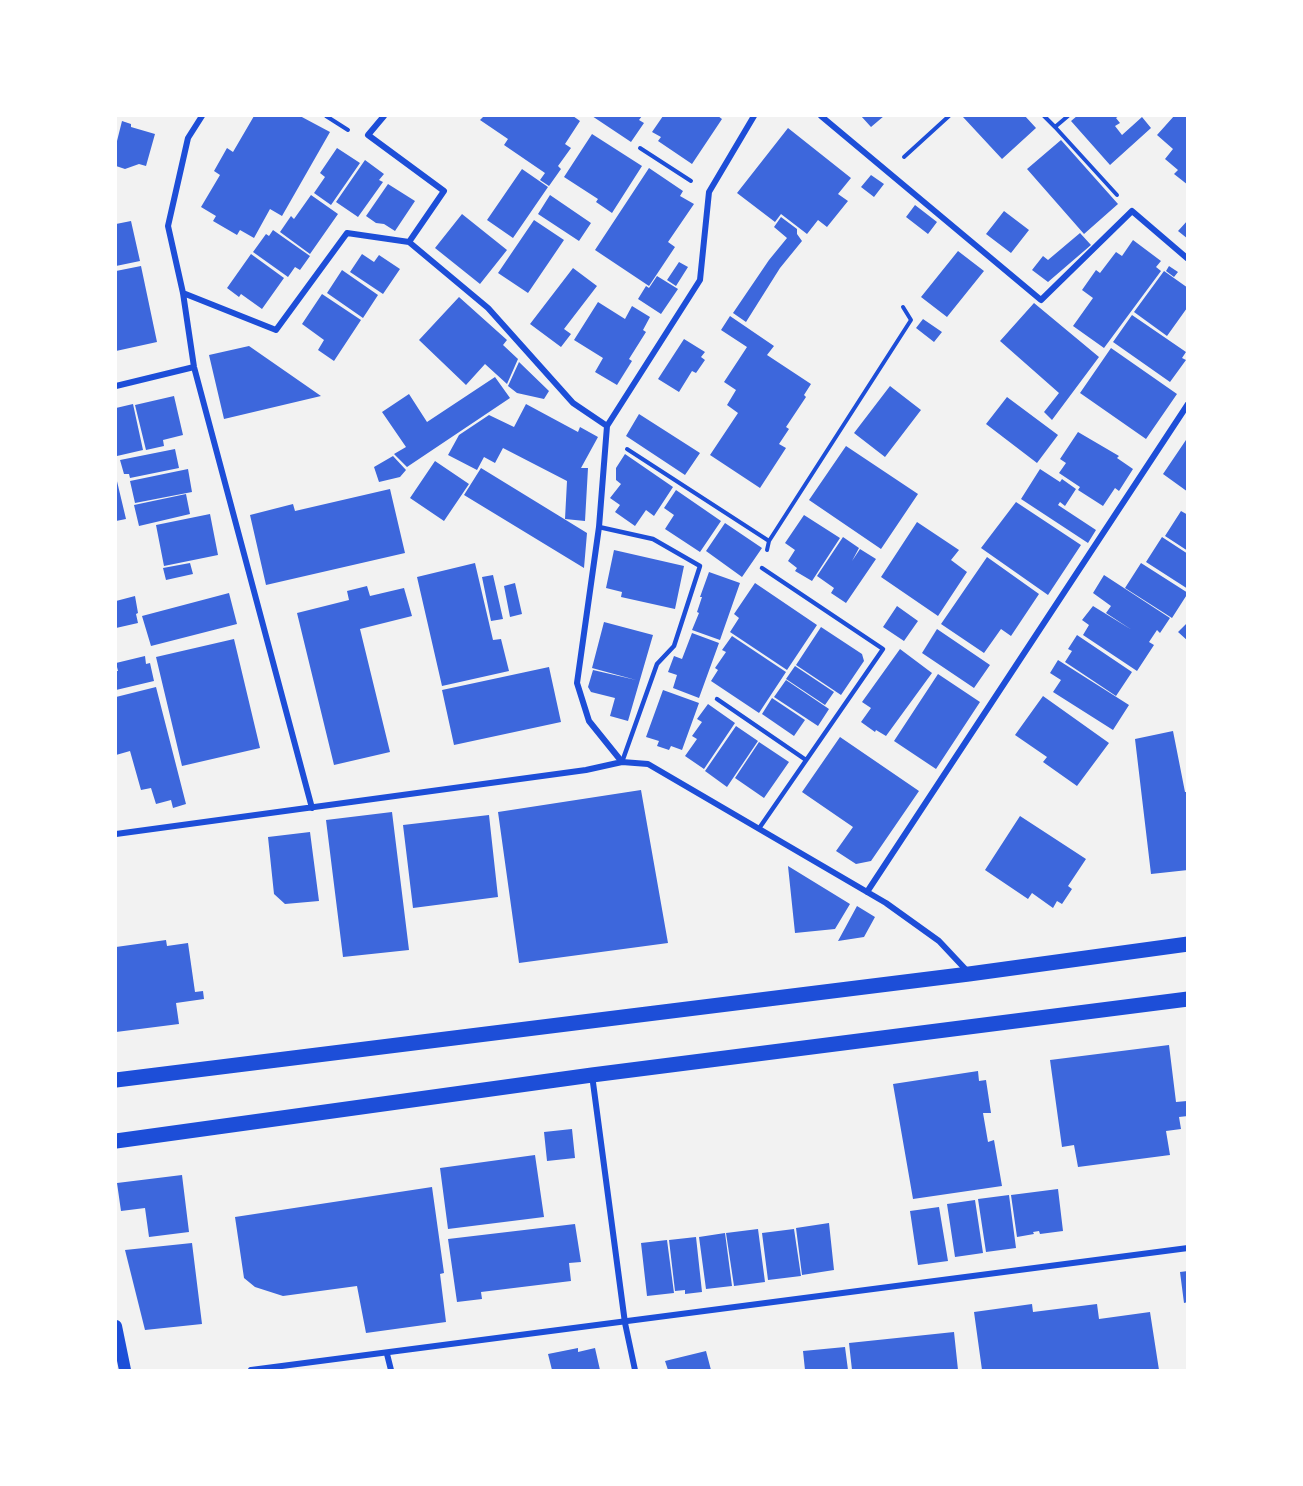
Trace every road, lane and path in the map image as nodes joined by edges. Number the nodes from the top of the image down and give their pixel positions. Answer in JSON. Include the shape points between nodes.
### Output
{"nodes":[{"id":1,"x":202,"y":116,"type":"edge"},
{"id":2,"x":384,"y":116,"type":"edge"},
{"id":3,"x":754,"y":116,"type":"edge"},
{"id":4,"x":821,"y":116,"type":"edge"},
{"id":5,"x":950,"y":116,"type":"edge"},
{"id":6,"x":1044,"y":116,"type":"edge"},
{"id":7,"x":1068,"y":116,"type":"edge"},
{"id":8,"x":1055,"y":127,"type":"junction"},
{"id":9,"x":640,"y":148,"type":"dead end"},
{"id":10,"x":888,"y":172,"type":"junction"},
{"id":11,"x":709,"y":192,"type":"junction"},
{"id":12,"x":1132,"y":211,"type":"junction"},
{"id":13,"x":409,"y":242,"type":"junction"},
{"id":14,"x":1188,"y":259,"type":"edge"},
{"id":15,"x":183,"y":293,"type":"junction"},
{"id":16,"x":903,"y":307,"type":"dead end"},
{"id":17,"x":194,"y":367,"type":"junction"},
{"id":18,"x":116,"y":386,"type":"edge"},
{"id":19,"x":1188,"y":404,"type":"edge"},
{"id":20,"x":607,"y":426,"type":"junction"},
{"id":21,"x":607,"y":435,"type":"junction"},
{"id":22,"x":599,"y":527,"type":"junction"},
{"id":23,"x":769,"y":540,"type":"junction"},
{"id":24,"x":762,"y":568,"type":"joint"},
{"id":25,"x":717,"y":699,"type":"dead end"},
{"id":26,"x":806,"y":760,"type":"junction"},
{"id":27,"x":622,"y":762,"type":"junction"},
{"id":28,"x":312,"y":808,"type":"junction"},
{"id":29,"x":760,"y":827,"type":"junction"},
{"id":30,"x":116,"y":834,"type":"edge"},
{"id":31,"x":867,"y":892,"type":"junction"},
{"id":32,"x":1188,"y":944,"type":"edge"},
{"id":33,"x":969,"y":974,"type":"junction"},
{"id":34,"x":1188,"y":999,"type":"edge"},
{"id":35,"x":592,"y":1075,"type":"junction"},
{"id":36,"x":116,"y":1080,"type":"edge"},
{"id":37,"x":116,"y":1140,"type":"edge"},
{"id":38,"x":1188,"y":1248,"type":"edge"},
{"id":39,"x":625,"y":1323,"type":"junction"},
{"id":40,"x":116,"y":1326,"type":"edge"},
{"id":41,"x":387,"y":1354,"type":"junction"},
{"id":42,"x":125,"y":1371,"type":"edge"},
{"id":43,"x":251,"y":1371,"type":"edge"},
{"id":44,"x":391,"y":1371,"type":"edge"},
{"id":45,"x":635,"y":1371,"type":"edge"}],
"edges":[{"from":1,"to":15,"type":"street","via":[[188,138],[168,226]]},
{"from":2,"to":13,"type":"street","via":[[368,135],[444,191]]},
{"from":3,"to":11,"type":"street"},
{"from":4,"to":10,"type":"street"},
{"from":5,"to":10,"type":"path"},
{"from":6,"to":8,"type":"path"},
{"from":7,"to":8,"type":"path"},
{"from":8,"to":12,"type":"path"},
{"from":9,"to":11,"type":"path"},
{"from":10,"to":12,"type":"street","via":[[1041,300]]},
{"from":11,"to":20,"type":"street","via":[[700,280]]},
{"from":12,"to":14,"type":"street"},
{"from":13,"to":15,"type":"street","via":[[347,233],[276,330]]},
{"from":13,"to":20,"type":"street","via":[[488,308],[573,403]]},
{"from":15,"to":17,"type":"street"},
{"from":16,"to":23,"type":"path","via":[[911,320]]},
{"from":17,"to":18,"type":"street"},
{"from":17,"to":28,"type":"street"},
{"from":19,"to":31,"type":"street"},
{"from":20,"to":21,"type":"street"},
{"from":21,"to":22,"type":"street"},
{"from":21,"to":23,"type":"path"},
{"from":22,"to":27,"type":"street","via":[[577,683],[589,722]]},
{"from":22,"to":27,"type":"lane","via":[[653,539],[700,566],[674,646],[657,663]]},
{"from":23,"to":24,"type":"path"},
{"from":24,"to":26,"type":"lane","via":[[883,650]]},
{"from":25,"to":26,"type":"lane"},
{"from":26,"to":29,"type":"lane"},
{"from":27,"to":28,"type":"street"},
{"from":27,"to":29,"type":"street","via":[[648,764]]},
{"from":28,"to":30,"type":"street"},
{"from":29,"to":31,"type":"street"},
{"from":31,"to":33,"type":"street","via":[[939,941]]},
{"from":32,"to":33,"type":"main road"},
{"from":33,"to":36,"type":"main road"},
{"from":34,"to":35,"type":"main road"},
{"from":35,"to":37,"type":"main road"},
{"from":35,"to":39,"type":"street"},
{"from":38,"to":39,"type":"street"},
{"from":39,"to":41,"type":"street"},
{"from":39,"to":45,"type":"street"},
{"from":40,"to":42,"type":"main road"},
{"from":41,"to":43,"type":"street"},
{"from":41,"to":44,"type":"street"}]}
